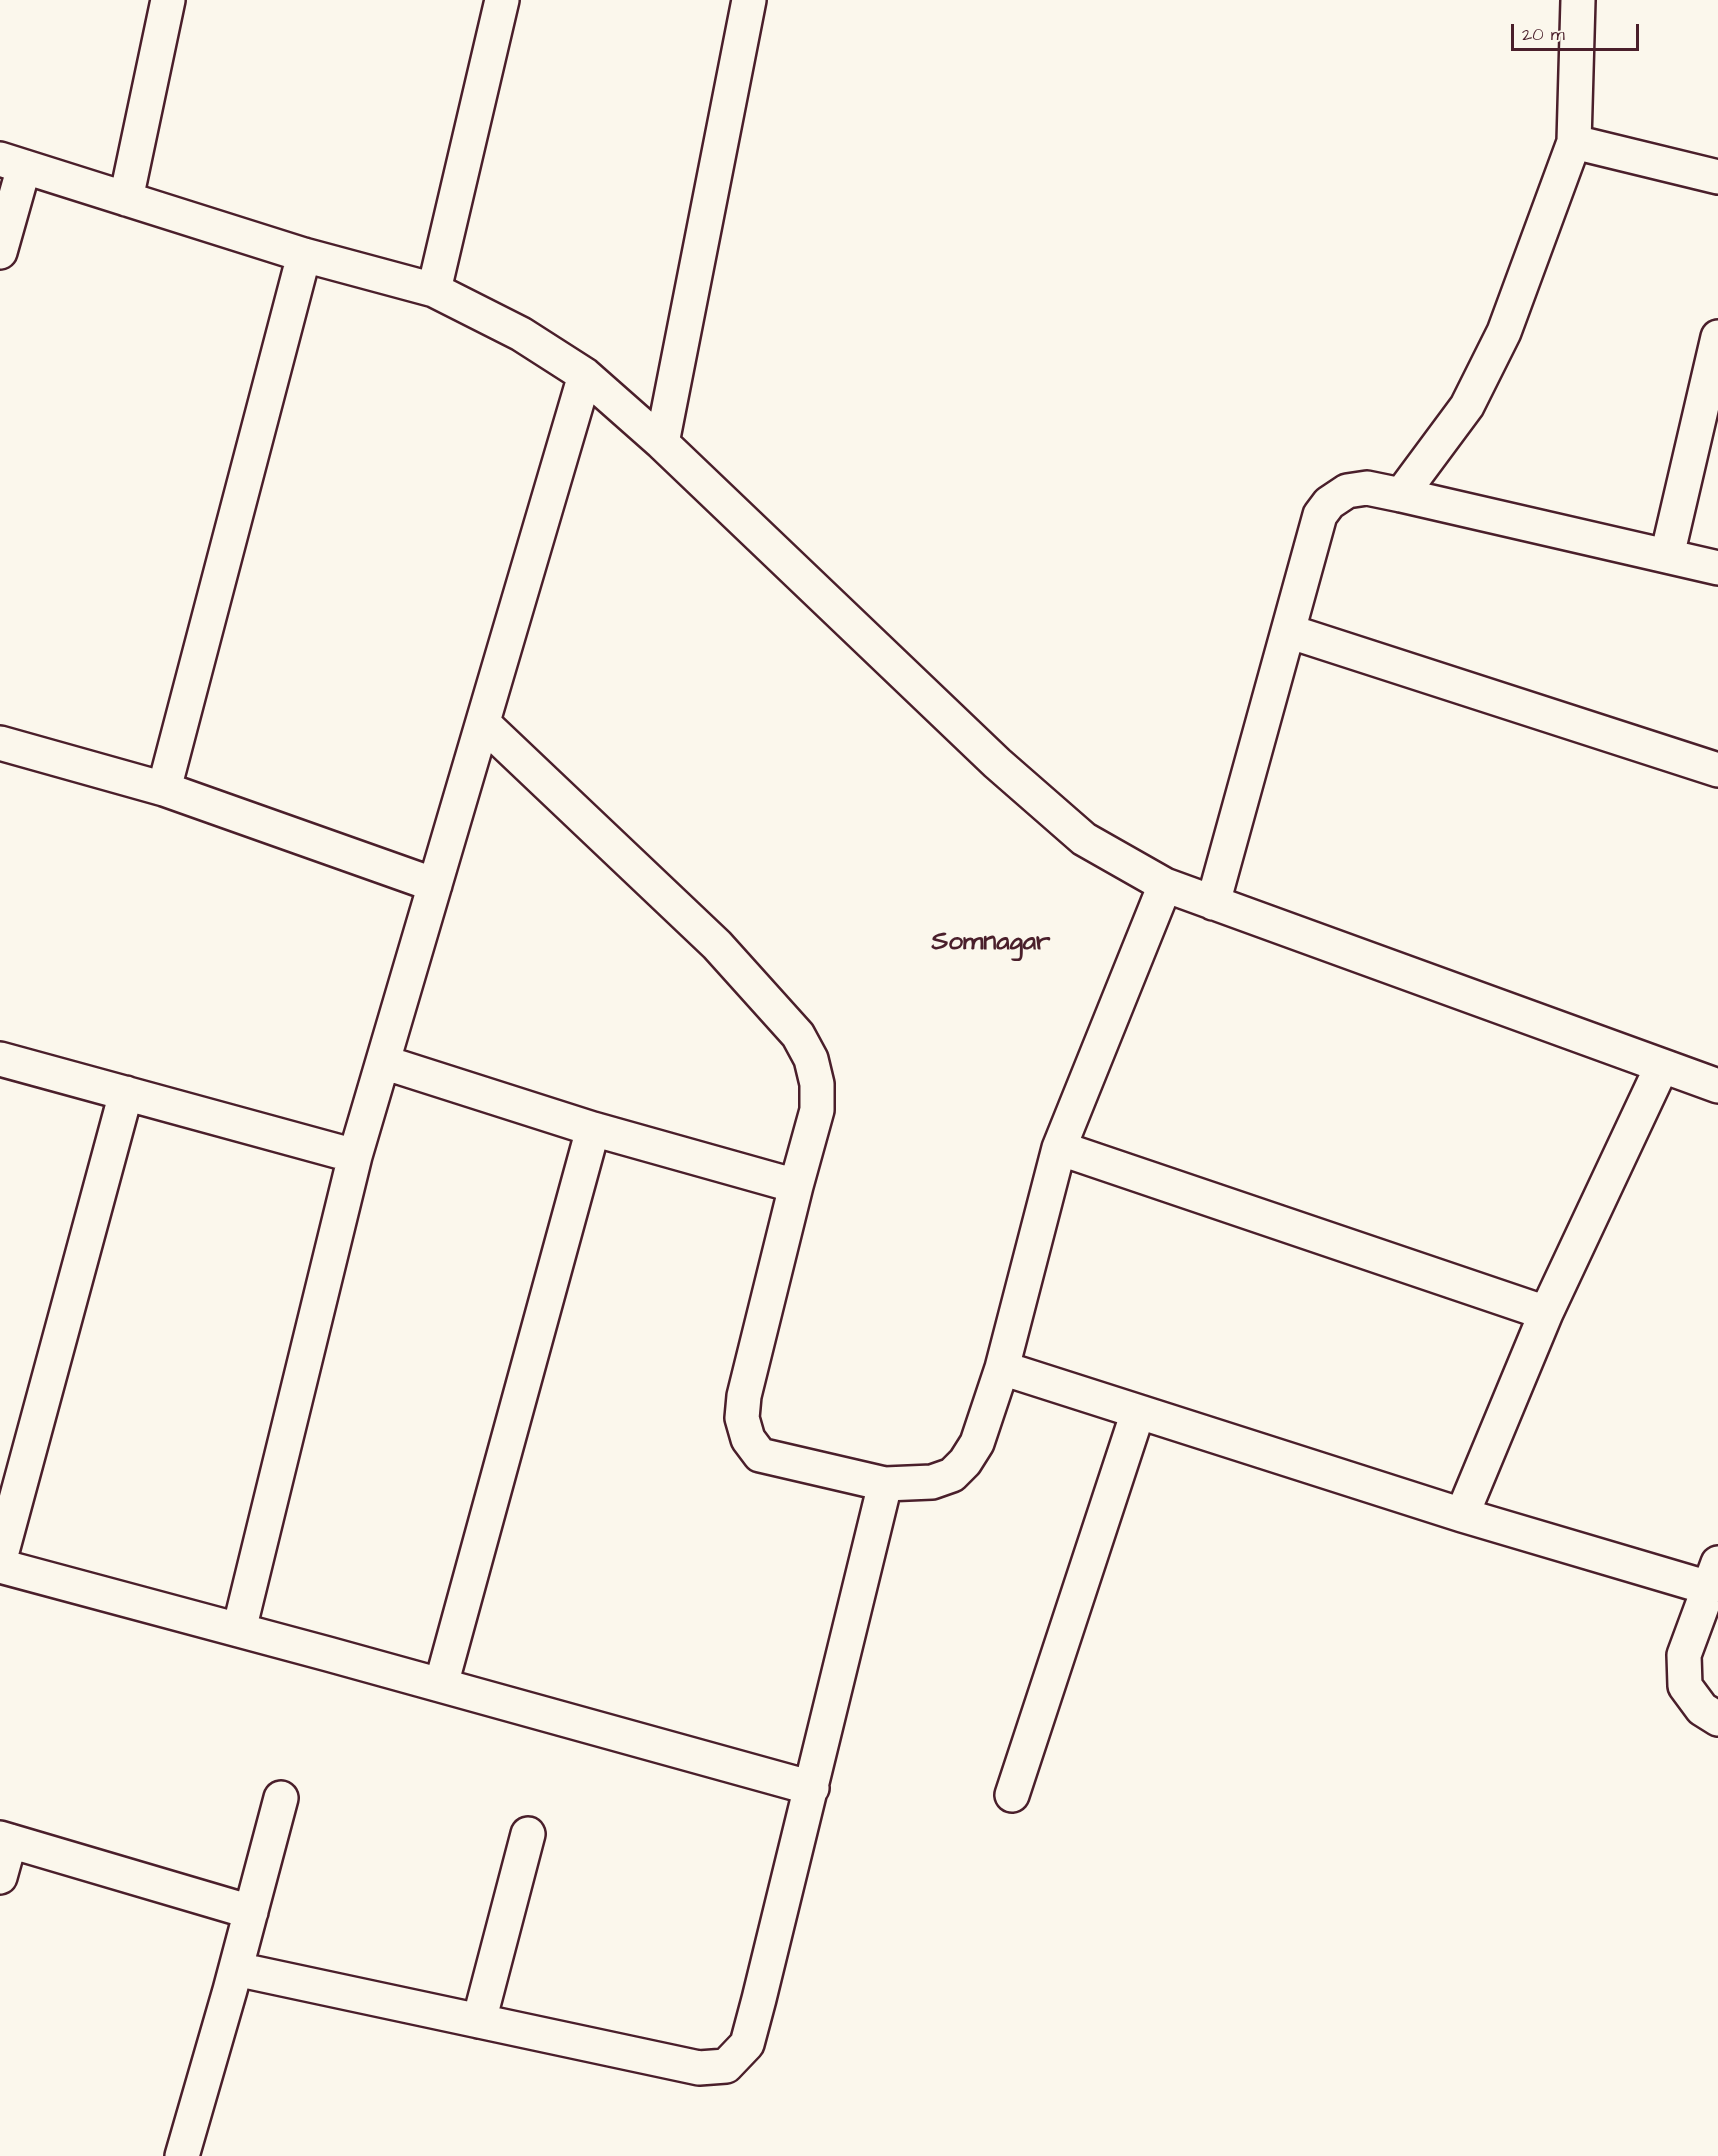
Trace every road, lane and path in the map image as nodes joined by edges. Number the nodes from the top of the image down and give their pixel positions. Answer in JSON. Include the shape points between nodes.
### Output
{"nodes":[{"id":1,"x":168,"y":0,"type":"edge"},
{"id":2,"x":502,"y":0,"type":"edge"},
{"id":3,"x":749,"y":0,"type":"edge"},
{"id":4,"x":1578,"y":0,"type":"edge"},
{"id":5,"x":1574,"y":142,"type":"junction"},
{"id":6,"x":12,"y":163,"type":"edge"},
{"id":7,"x":1718,"y":177,"type":"edge"},
{"id":8,"x":126,"y":199,"type":"junction"},
{"id":9,"x":0,"y":252,"type":"edge"},
{"id":10,"x":304,"y":255,"type":"junction"},
{"id":11,"x":434,"y":290,"type":"junction"},
{"id":12,"x":1718,"y":337,"type":"edge"},
{"id":13,"x":585,"y":375,"type":"junction"},
{"id":14,"x":662,"y":443,"type":"junction"},
{"id":15,"x":1401,"y":495,"type":"junction"},
{"id":16,"x":1667,"y":556,"type":"junction"},
{"id":17,"x":1718,"y":568,"type":"edge"},
{"id":18,"x":1287,"y":631,"type":"junction"},
{"id":19,"x":483,"y":723,"type":"junction"},
{"id":20,"x":0,"y":743,"type":"edge"},
{"id":21,"x":1718,"y":770,"type":"edge"},
{"id":22,"x":164,"y":789,"type":"junction"},
{"id":23,"x":435,"y":885,"type":"junction"},
{"id":24,"x":1165,"y":885,"type":"junction"},
{"id":25,"x":1213,"y":903,"type":"junction"},
{"id":26,"x":0,"y":1059,"type":"edge"},
{"id":27,"x":383,"y":1062,"type":"junction"},
{"id":28,"x":1662,"y":1066,"type":"junction"},
{"id":29,"x":1718,"y":1086,"type":"edge"},
{"id":30,"x":126,"y":1093,"type":"junction"},
{"id":31,"x":593,"y":1128,"type":"junction"},
{"id":32,"x":1059,"y":1148,"type":"junction"},
{"id":33,"x":355,"y":1156,"type":"junction"},
{"id":34,"x":796,"y":1186,"type":"junction"},
{"id":35,"x":1546,"y":1312,"type":"junction"},
{"id":36,"x":1002,"y":1368,"type":"junction"},
{"id":37,"x":1138,"y":1412,"type":"junction"},
{"id":38,"x":885,"y":1484,"type":"junction"},
{"id":39,"x":1462,"y":1515,"type":"junction"},
{"id":40,"x":0,"y":1559,"type":"edge"},
{"id":41,"x":0,"y":1566,"type":"edge"},
{"id":42,"x":1713,"y":1576,"type":"edge"},
{"id":43,"x":239,"y":1630,"type":"junction"},
{"id":44,"x":441,"y":1685,"type":"junction"},
{"id":45,"x":1718,"y":1719,"type":"edge"},
{"id":46,"x":812,"y":1788,"type":"junction"},
{"id":47,"x":1011,"y":1795,"type":"dead end"},
{"id":48,"x":281,"y":1798,"type":"dead end"},
{"id":49,"x":528,"y":1834,"type":"dead end"},
{"id":50,"x":5,"y":1840,"type":"edge"},
{"id":51,"x":0,"y":1877,"type":"edge"},
{"id":52,"x":251,"y":1912,"type":"junction"},
{"id":53,"x":236,"y":1969,"type":"junction"},
{"id":54,"x":479,"y":2021,"type":"junction"},
{"id":55,"x":182,"y":2156,"type":"edge"}],
"edges":[{"from":1,"to":8,"type":"street"},
{"from":2,"to":11,"type":"street"},
{"from":3,"to":14,"type":"street"},
{"from":4,"to":5,"type":"street"},
{"from":5,"to":7,"type":"street"},
{"from":5,"to":15,"type":"street","via":[[1504,332],[1467,406]]},
{"from":6,"to":8,"type":"street"},
{"from":6,"to":9,"type":"street"},
{"from":8,"to":10,"type":"street"},
{"from":10,"to":11,"type":"street"},
{"from":10,"to":22,"type":"street"},
{"from":11,"to":13,"type":"street","via":[[521,334]]},
{"from":12,"to":16,"type":"street"},
{"from":13,"to":14,"type":"street"},
{"from":13,"to":19,"type":"street"},
{"from":14,"to":24,"type":"street","via":[[1058,817],[1084,839]]},
{"from":15,"to":16,"type":"street"},
{"from":15,"to":18,"type":"street","via":[[1367,488],[1347,491],[1329,503],[1320,515]]},
{"from":16,"to":17,"type":"street"},
{"from":18,"to":21,"type":"street"},
{"from":18,"to":25,"type":"street"},
{"from":19,"to":23,"type":"street"},
{"from":19,"to":34,"type":"street","via":[[717,945],[798,1035],[811,1059],[817,1084],[817,1110]]},
{"from":20,"to":22,"type":"street"},
{"from":22,"to":23,"type":"street"},
{"from":23,"to":27,"type":"street"},
{"from":24,"to":25,"type":"street"},
{"from":24,"to":32,"type":"street"},
{"from":25,"to":28,"type":"street"},
{"from":26,"to":30,"type":"street"},
{"from":27,"to":31,"type":"street"},
{"from":27,"to":33,"type":"street"},
{"from":28,"to":29,"type":"street"},
{"from":28,"to":35,"type":"street"},
{"from":30,"to":33,"type":"street"},
{"from":30,"to":40,"type":"street"},
{"from":31,"to":34,"type":"street"},
{"from":31,"to":44,"type":"street"},
{"from":32,"to":35,"type":"street"},
{"from":32,"to":36,"type":"street"},
{"from":33,"to":43,"type":"street"},
{"from":34,"to":38,"type":"street","via":[[744,1396],[742,1418],[748,1439],[760,1455]]},
{"from":35,"to":39,"type":"street"},
{"from":36,"to":37,"type":"street"},
{"from":36,"to":38,"type":"street","via":[[977,1443],[952,1475],[932,1482]]},
{"from":37,"to":39,"type":"street"},
{"from":37,"to":47,"type":"street"},
{"from":38,"to":46,"type":"street"},
{"from":39,"to":42,"type":"street"},
{"from":41,"to":43,"type":"street"},
{"from":42,"to":45,"type":"street","via":[[1684,1655],[1685,1686],[1702,1709]]},
{"from":43,"to":44,"type":"street"},
{"from":44,"to":46,"type":"street"},
{"from":46,"to":54,"type":"street","via":[[747,2044],[726,2066],[699,2068]]},
{"from":48,"to":52,"type":"street"},
{"from":49,"to":54,"type":"street"},
{"from":50,"to":51,"type":"street"},
{"from":50,"to":52,"type":"street"},
{"from":52,"to":53,"type":"street"},
{"from":53,"to":54,"type":"street"},
{"from":53,"to":55,"type":"street"}]}
